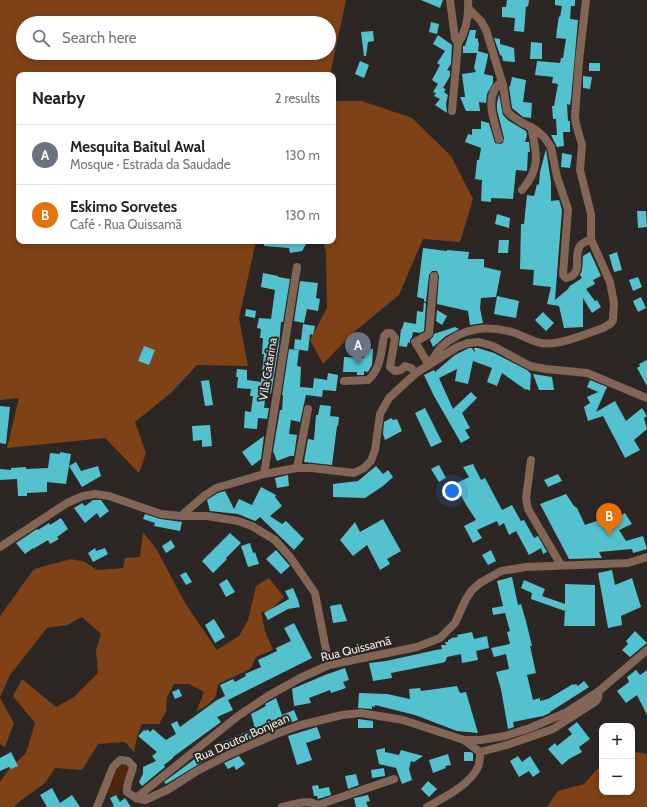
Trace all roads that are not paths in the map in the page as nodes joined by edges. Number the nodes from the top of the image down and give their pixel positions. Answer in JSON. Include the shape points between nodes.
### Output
{"nodes":[{"id":1,"x":450,"y":0,"type":"edge"},
{"id":2,"x":586,"y":0,"type":"edge"},
{"id":3,"x":468,"y":4,"type":"edge"},
{"id":4,"x":458,"y":44,"type":"junction"},
{"id":5,"x":503,"y":85,"type":"junction"},
{"id":6,"x":452,"y":112,"type":"dead end"},
{"id":7,"x":530,"y":127,"type":"junction"},
{"id":8,"x":499,"y":140,"type":"dead end"},
{"id":9,"x":522,"y":190,"type":"dead end"},
{"id":10,"x":591,"y":239,"type":"junction"},
{"id":11,"x":297,"y":267,"type":"dead end"},
{"id":12,"x":434,"y":276,"type":"dead end"},
{"id":13,"x":429,"y":365,"type":"junction"},
{"id":14,"x":416,"y":373,"type":"junction"},
{"id":15,"x":344,"y":381,"type":"dead end"},
{"id":16,"x":647,"y":398,"type":"edge"},
{"id":17,"x":308,"y":409,"type":"dead end"},
{"id":18,"x":532,"y":460,"type":"dead end"},
{"id":19,"x":297,"y":468,"type":"junction"},
{"id":20,"x":264,"y":474,"type":"junction"},
{"id":21,"x":181,"y":516,"type":"junction"},
{"id":22,"x":0,"y":547,"type":"edge"},
{"id":23,"x":647,"y":558,"type":"edge"},
{"id":24,"x":561,"y":565,"type":"junction"},
{"id":25,"x":647,"y":650,"type":"edge"},
{"id":26,"x":329,"y":665,"type":"junction"},
{"id":27,"x":599,"y":691,"type":"junction"},
{"id":28,"x":464,"y":740,"type":"junction"},
{"id":29,"x":480,"y":752,"type":"junction"},
{"id":30,"x":394,"y":779,"type":"dead end"},
{"id":31,"x":136,"y":798,"type":"junction"},
{"id":32,"x":145,"y":800,"type":"junction"},
{"id":33,"x":320,"y":806,"type":"edge"},
{"id":34,"x":97,"y":807,"type":"edge"},
{"id":35,"x":139,"y":807,"type":"edge"},
{"id":36,"x":282,"y":807,"type":"edge"},
{"id":37,"x":426,"y":807,"type":"edge"}],
"edges":[{"from":1,"to":4,"type":"street"},
{"from":2,"to":10,"type":"street","via":[[575,116],[582,145],[580,170],[591,214]]},
{"from":3,"to":4,"type":"street","via":[[465,28]]},
{"from":3,"to":5,"type":"street","via":[[486,30]]},
{"from":4,"to":6,"type":"street"},
{"from":5,"to":7,"type":"street","via":[[507,111]]},
{"from":5,"to":8,"type":"street","via":[[499,84],[492,96],[492,116]]},
{"from":7,"to":9,"type":"street","via":[[537,156],[535,169]]},
{"from":7,"to":10,"type":"street","via":[[544,137],[551,147],[557,177],[568,208],[562,275],[566,278],[575,274],[580,246]]},
{"from":10,"to":13,"type":"street","via":[[610,282],[614,312],[610,324],[555,343],[540,343],[514,332],[496,328],[468,330],[440,348]]},
{"from":11,"to":20,"type":"street","name":"Vila Catarina"},
{"from":12,"to":13,"type":"street","via":[[429,334],[415,342]]},
{"from":13,"to":14,"type":"street"},
{"from":13,"to":16,"type":"street","via":[[457,347],[479,342],[493,346],[530,366],[546,370],[587,373]]},
{"from":14,"to":15,"type":"street","via":[[405,366],[395,371],[390,367],[395,338],[391,333],[387,333],[374,375],[368,380]]},
{"from":14,"to":19,"type":"street","via":[[389,398],[380,414],[376,450],[364,468],[354,473]]},
{"from":17,"to":19,"type":"street"},
{"from":18,"to":24,"type":"street","via":[[526,498],[528,509]]},
{"from":19,"to":20,"type":"street"},
{"from":20,"to":21,"type":"street","via":[[216,488]]},
{"from":21,"to":22,"type":"street","via":[[161,514],[109,496],[83,496],[67,503]]},
{"from":21,"to":26,"type":"street","via":[[207,516],[238,521],[275,540],[315,593]]},
{"from":23,"to":24,"type":"street","name":"Rua Quissamã","via":[[628,563]]},
{"from":24,"to":26,"type":"street","name":"Rua Quissamã","via":[[526,567],[501,571],[490,576],[472,590],[455,623],[440,638],[417,647]]},
{"from":25,"to":27,"type":"street","name":"Rua Doutor Bonjean"},
{"from":26,"to":31,"type":"street","name":"Rua Quissamã","via":[[300,678],[238,716]]},
{"from":27,"to":28,"type":"street","name":"Rua Doutor Bonjean","via":[[565,713],[530,728],[505,736]]},
{"from":27,"to":29,"type":"street","via":[[594,702],[553,729]]},
{"from":28,"to":29,"type":"street"},
{"from":28,"to":32,"type":"street","name":"Rua Doutor Bonjean","via":[[403,720],[361,713],[342,715],[276,734],[222,758]]},
{"from":29,"to":37,"type":"street","via":[[477,769],[473,775],[460,787]]},
{"from":30,"to":33,"type":"street"},
{"from":31,"to":32,"type":"street"},
{"from":31,"to":34,"type":"street","via":[[127,792],[126,787],[133,766],[128,761],[120,760],[113,767]]},
{"from":32,"to":35,"type":"street"},
{"from":33,"to":36,"type":"street","via":[[304,803]]}]}
